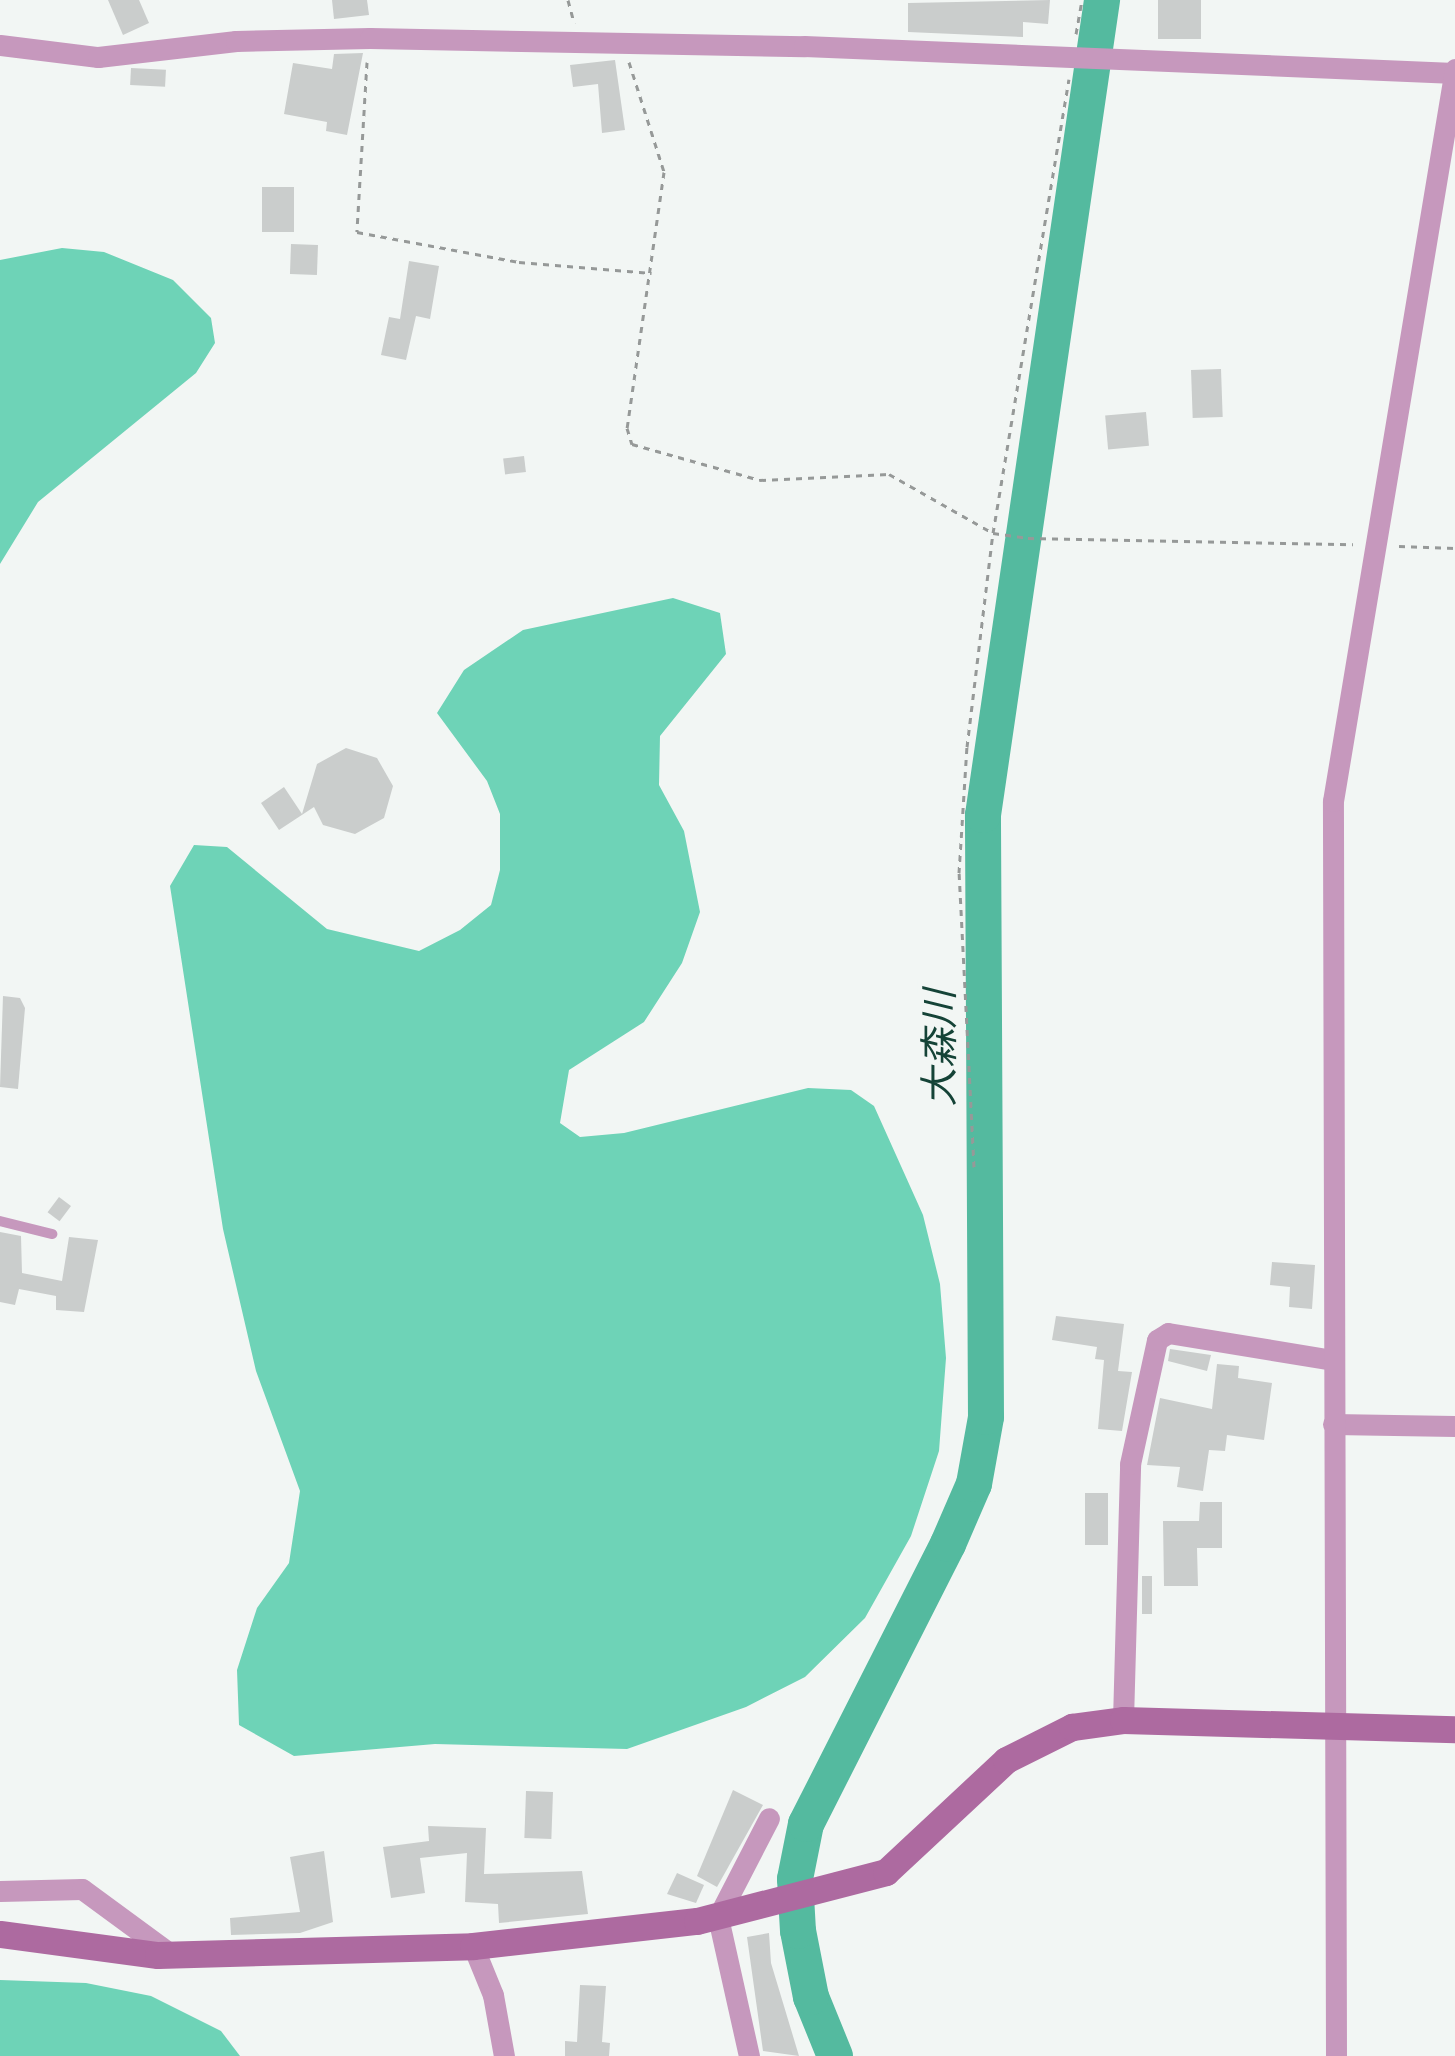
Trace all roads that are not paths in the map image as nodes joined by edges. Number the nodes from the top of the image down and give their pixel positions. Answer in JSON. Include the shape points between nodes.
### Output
{"nodes":[{"id":1,"x":0,"y":45,"type":"edge"},
{"id":2,"x":1455,"y":72,"type":"edge"},
{"id":3,"x":0,"y":1221,"type":"edge"},
{"id":4,"x":52,"y":1234,"type":"dead end"},
{"id":5,"x":1333,"y":1360,"type":"junction"},
{"id":6,"x":1333,"y":1424,"type":"junction"},
{"id":7,"x":1455,"y":1426,"type":"edge"},
{"id":8,"x":1123,"y":1720,"type":"junction"},
{"id":9,"x":1335,"y":1726,"type":"junction"},
{"id":10,"x":1455,"y":1729,"type":"edge"},
{"id":11,"x":769,"y":1817,"type":"dead end"},
{"id":12,"x":0,"y":1892,"type":"edge"},
{"id":13,"x":718,"y":1917,"type":"junction"},
{"id":14,"x":0,"y":1934,"type":"edge"},
{"id":15,"x":473,"y":1946,"type":"junction"},
{"id":16,"x":172,"y":1954,"type":"junction"},
{"id":17,"x":504,"y":2056,"type":"edge"},
{"id":18,"x":749,"y":2056,"type":"edge"},
{"id":19,"x":1336,"y":2056,"type":"edge"}],
"edges":[{"from":1,"to":2,"type":"street","via":[[98,57],[236,41],[370,38]]},
{"from":2,"to":5,"type":"street","via":[[1333,801]]},
{"from":3,"to":4,"type":"lane"},
{"from":5,"to":6,"type":"street"},
{"from":5,"to":8,"type":"street","via":[[1168,1333],[1157,1340],[1130,1464]]},
{"from":6,"to":7,"type":"street"},
{"from":6,"to":9,"type":"street"},
{"from":8,"to":9,"type":"street"},
{"from":8,"to":13,"type":"street","via":[[1072,1726],[1030,1744],[886,1872]]},
{"from":9,"to":10,"type":"street"},
{"from":9,"to":19,"type":"street"},
{"from":11,"to":13,"type":"street"},
{"from":12,"to":16,"type":"street","via":[[82,1889]]},
{"from":13,"to":15,"type":"street"},
{"from":13,"to":18,"type":"street"},
{"from":14,"to":16,"type":"street","via":[[109,1954]]},
{"from":15,"to":16,"type":"street"},
{"from":15,"to":17,"type":"street"}]}
